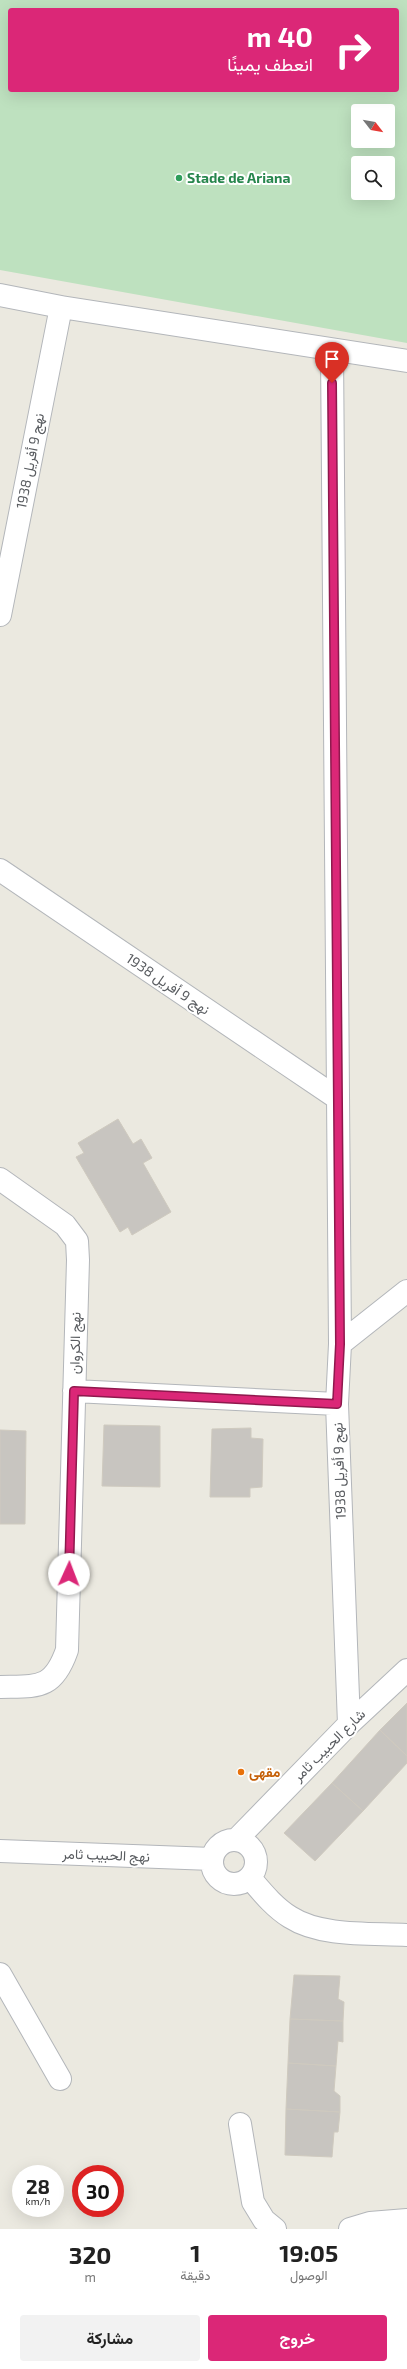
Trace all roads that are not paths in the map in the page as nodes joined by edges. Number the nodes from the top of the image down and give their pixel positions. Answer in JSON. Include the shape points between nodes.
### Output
{"nodes":[{"id":1,"x":0,"y":295,"type":"edge"},
{"id":2,"x":61,"y":307,"type":"junction"},
{"id":3,"x":332,"y":351,"type":"junction"},
{"id":4,"x":407,"y":362,"type":"edge"},
{"id":5,"x":0,"y":614,"type":"edge"},
{"id":6,"x":0,"y":870,"type":"edge"},
{"id":7,"x":337,"y":1098,"type":"junction"},
{"id":8,"x":0,"y":1179,"type":"edge"},
{"id":9,"x":407,"y":1291,"type":"edge"},
{"id":10,"x":340,"y":1344,"type":"junction"},
{"id":11,"x":74,"y":1391,"type":"junction"},
{"id":12,"x":337,"y":1404,"type":"junction"},
{"id":13,"x":407,"y":1670,"type":"edge"},
{"id":14,"x":0,"y":1687,"type":"edge"},
{"id":15,"x":349,"y":1724,"type":"junction"},
{"id":16,"x":237,"y":1839,"type":"junction"},
{"id":17,"x":0,"y":1851,"type":"edge"},
{"id":18,"x":212,"y":1859,"type":"junction"},
{"id":19,"x":250,"y":1878,"type":"junction"},
{"id":20,"x":407,"y":1936,"type":"edge"},
{"id":21,"x":0,"y":1974,"type":"edge"},
{"id":22,"x":60,"y":2079,"type":"dead end"},
{"id":23,"x":240,"y":2124,"type":"dead end"},
{"id":24,"x":407,"y":2220,"type":"edge"},
{"id":25,"x":275,"y":2229,"type":"edge"},
{"id":26,"x":350,"y":2229,"type":"edge"}],
"edges":[{"from":1,"to":2,"type":"street"},
{"from":2,"to":3,"type":"street"},
{"from":2,"to":5,"type":"street","name":"نهج 9 أفريل 1938"},
{"from":3,"to":4,"type":"street"},
{"from":3,"to":7,"type":"street","name":"نهج 9 أفريل 1938"},
{"from":6,"to":7,"type":"street","name":"نهج 9 أفريل 1938"},
{"from":7,"to":10,"type":"street","name":"نهج 9 أفريل 1938"},
{"from":8,"to":11,"type":"street","name":"نهج الكروان","via":[[65,1225],[77,1241]]},
{"from":9,"to":10,"type":"street"},
{"from":10,"to":12,"type":"street","name":"نهج 9 أفريل 1938"},
{"from":11,"to":12,"type":"street"},
{"from":11,"to":14,"type":"street","name":"نهج الكروان","via":[[67,1650],[61,1666],[50,1680],[39,1686]]},
{"from":12,"to":15,"type":"street","name":"نهج 9 أفريل 1938"},
{"from":13,"to":15,"type":"street","name":"شارع الحبيب ثامر"},
{"from":15,"to":16,"type":"street","name":"شارع الحبيب ثامر"},
{"from":16,"to":18,"type":"street","via":[[227,1840],[218,1846]]},
{"from":16,"to":19,"type":"street","via":[[250,1846],[255,1854],[257,1864]]},
{"from":17,"to":18,"type":"street","name":"نهج الحبيب ثامر"},
{"from":18,"to":19,"type":"street","via":[[215,1874],[227,1883],[242,1883]]},
{"from":19,"to":20,"type":"street","via":[[290,1917],[326,1931]]},
{"from":21,"to":22,"type":"street"},
{"from":23,"to":25,"type":"street","via":[[252,2202],[264,2220]]},
{"from":24,"to":26,"type":"street","via":[[370,2223]]}]}
